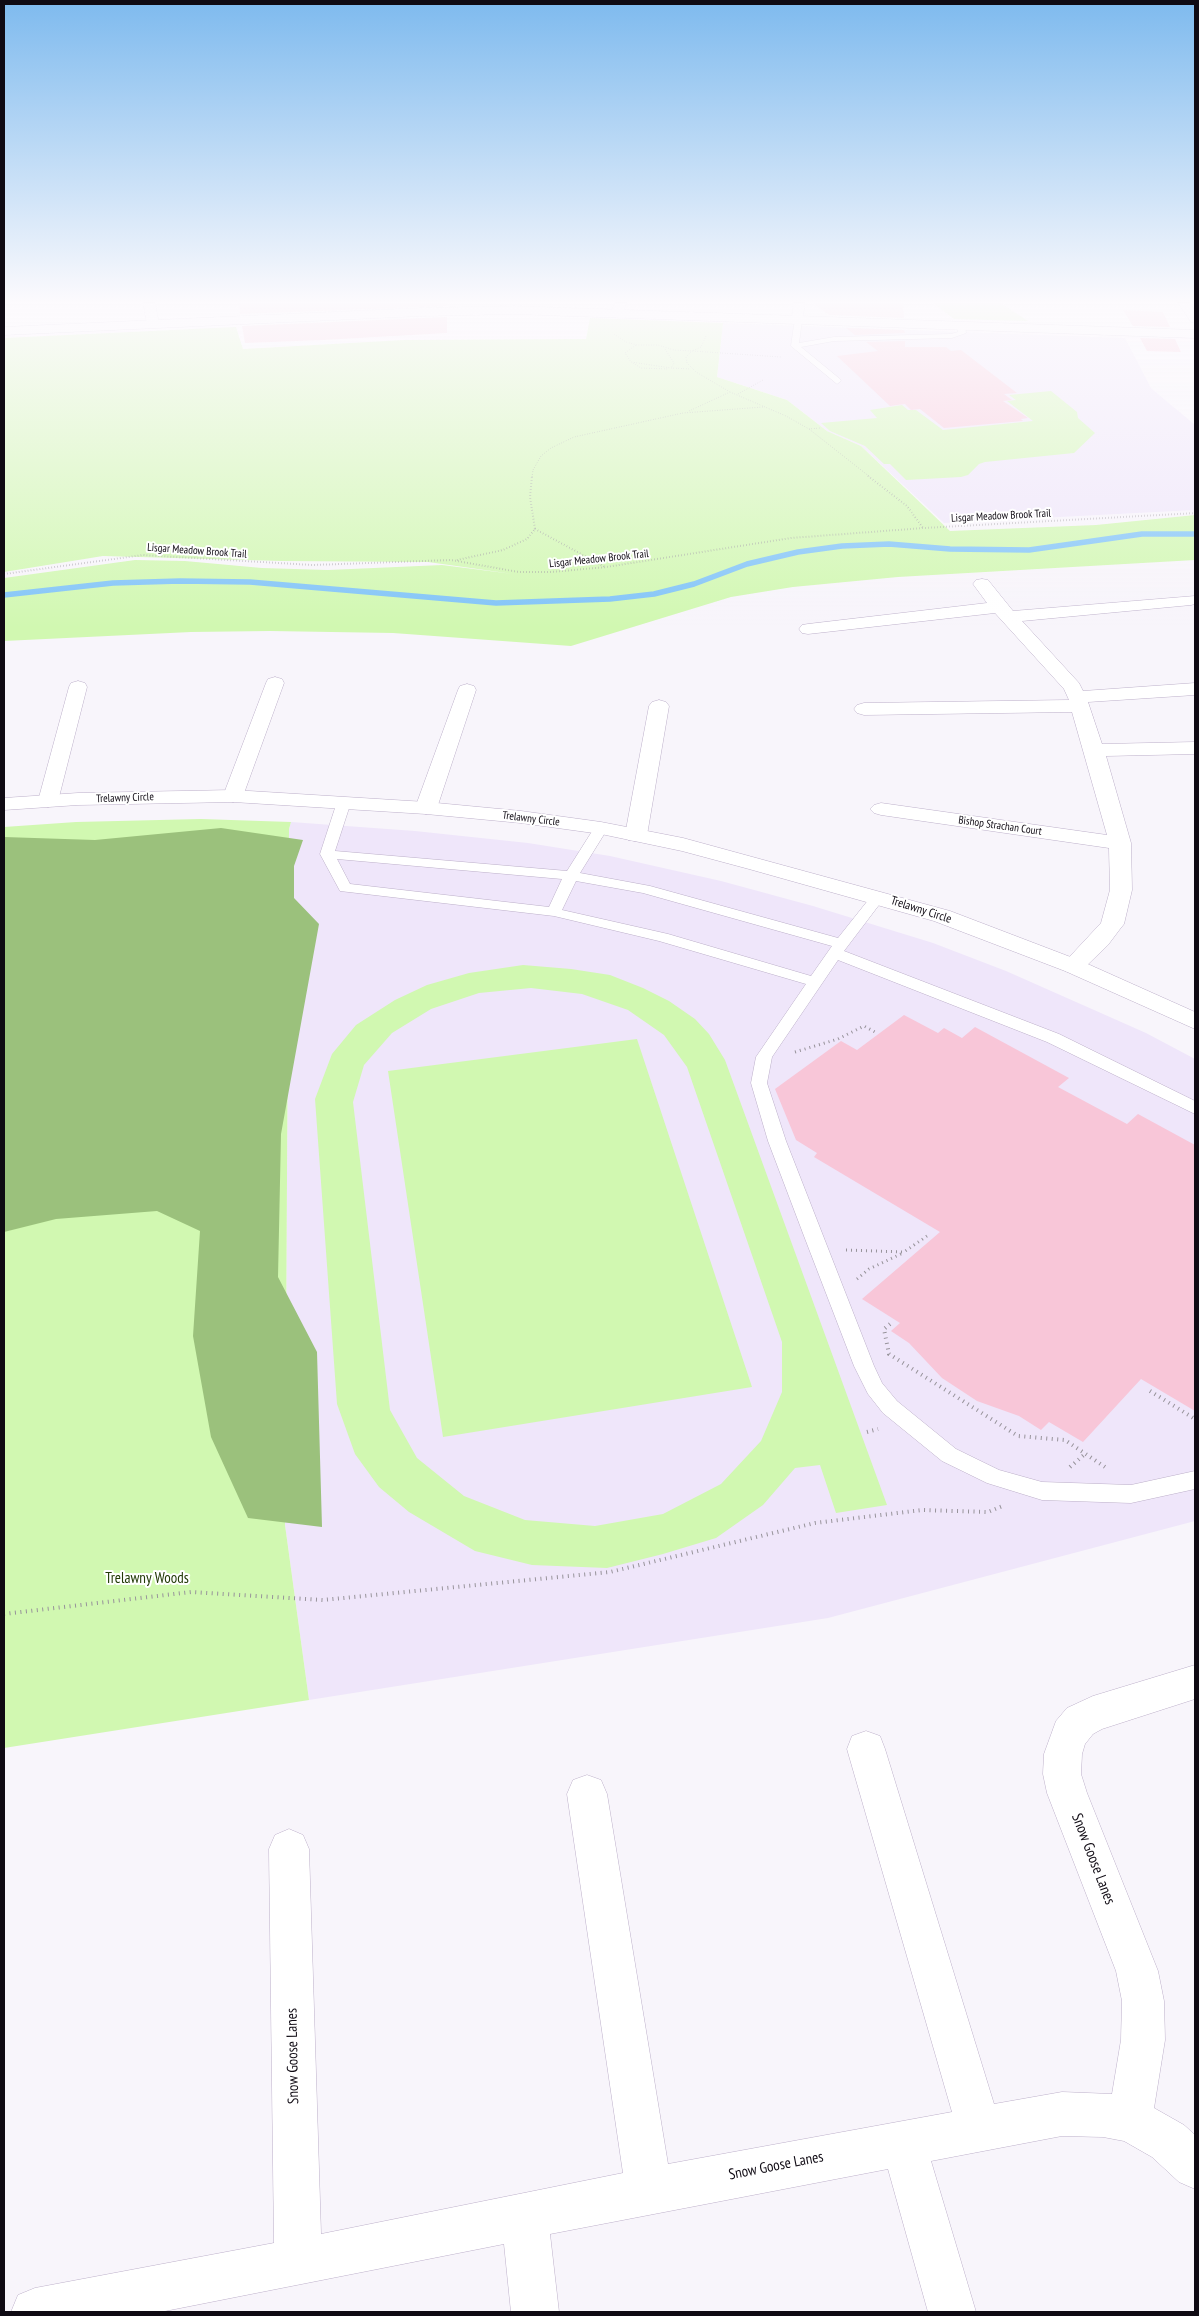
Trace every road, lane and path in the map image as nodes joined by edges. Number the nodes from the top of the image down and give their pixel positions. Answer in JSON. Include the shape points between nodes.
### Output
{"nodes":[{"id":1,"x":689,"y":411,"type":"edge"},
{"id":2,"x":709,"y":411,"type":"edge"},
{"id":3,"x":773,"y":411,"type":"edge"},
{"id":4,"x":683,"y":413,"type":"junction"},
{"id":5,"x":820,"y":428,"type":"dead end"},
{"id":6,"x":809,"y":429,"type":"junction"},
{"id":7,"x":1195,"y":513,"type":"edge"},
{"id":8,"x":924,"y":528,"type":"junction"},
{"id":9,"x":535,"y":529,"type":"junction"},
{"id":10,"x":451,"y":560,"type":"junction"},
{"id":11,"x":606,"y":567,"type":"junction"},
{"id":12,"x":4,"y":574,"type":"edge"},
{"id":13,"x":982,"y":584,"type":"dead end"},
{"id":14,"x":1191,"y":600,"type":"dead end"},
{"id":15,"x":1004,"y":612,"type":"junction"},
{"id":16,"x":808,"y":629,"type":"dead end"},
{"id":17,"x":275,"y":683,"type":"dead end"},
{"id":18,"x":78,"y":687,"type":"dead end"},
{"id":19,"x":1195,"y":688,"type":"edge"},
{"id":20,"x":467,"y":690,"type":"dead end"},
{"id":21,"x":1078,"y":702,"type":"junction"},
{"id":22,"x":659,"y":706,"type":"dead end"},
{"id":23,"x":864,"y":709,"type":"dead end"},
{"id":24,"x":1195,"y":748,"type":"edge"},
{"id":25,"x":1094,"y":750,"type":"junction"},
{"id":26,"x":233,"y":796,"type":"junction"},
{"id":27,"x":48,"y":801,"type":"junction"},
{"id":28,"x":344,"y":802,"type":"junction"},
{"id":29,"x":4,"y":804,"type":"edge"},
{"id":30,"x":426,"y":808,"type":"junction"},
{"id":31,"x":881,"y":808,"type":"dead end"},
{"id":32,"x":601,"y":828,"type":"junction"},
{"id":33,"x":636,"y":835,"type":"junction"},
{"id":34,"x":1120,"y":843,"type":"junction"},
{"id":35,"x":326,"y":854,"type":"junction"},
{"id":36,"x":571,"y":876,"type":"junction"},
{"id":37,"x":878,"y":897,"type":"junction"},
{"id":38,"x":554,"y":912,"type":"junction"},
{"id":39,"x":838,"y":948,"type":"junction"},
{"id":40,"x":1073,"y":966,"type":"junction"},
{"id":41,"x":815,"y":982,"type":"junction"},
{"id":42,"x":1195,"y":1021,"type":"edge"},
{"id":43,"x":875,"y":1032,"type":"dead end"},
{"id":44,"x":762,"y":1066,"type":"junction"},
{"id":45,"x":1195,"y":1108,"type":"edge"},
{"id":46,"x":927,"y":1236,"type":"dead end"},
{"id":47,"x":816,"y":1245,"type":"junction"},
{"id":48,"x":904,"y":1252,"type":"junction"},
{"id":49,"x":836,"y":1296,"type":"junction"},
{"id":50,"x":890,"y":1324,"type":"dead end"},
{"id":51,"x":1150,"y":1391,"type":"dead end"},
{"id":52,"x":1195,"y":1419,"type":"edge"},
{"id":53,"x":1195,"y":1480,"type":"edge"},
{"id":54,"x":1042,"y":1491,"type":"junction"},
{"id":55,"x":1140,"y":1492,"type":"junction"},
{"id":56,"x":4,"y":1614,"type":"edge"},
{"id":57,"x":1195,"y":1682,"type":"edge"},
{"id":58,"x":866,"y":1749,"type":"dead end"},
{"id":59,"x":587,"y":1794,"type":"dead end"},
{"id":60,"x":289,"y":1849,"type":"dead end"},
{"id":61,"x":1130,"y":2119,"type":"junction"},
{"id":62,"x":980,"y":2128,"type":"junction"},
{"id":63,"x":903,"y":2142,"type":"junction"},
{"id":64,"x":1195,"y":2166,"type":"edge"},
{"id":65,"x":649,"y":2191,"type":"junction"},
{"id":66,"x":524,"y":2216,"type":"junction"},
{"id":67,"x":298,"y":2262,"type":"junction"},
{"id":68,"x":121,"y":2304,"type":"edge"},
{"id":69,"x":35,"y":2312,"type":"edge"},
{"id":70,"x":535,"y":2312,"type":"edge"},
{"id":71,"x":952,"y":2312,"type":"edge"}],
"edges":[{"from":1,"to":4,"type":"path"},
{"from":2,"to":4,"type":"path"},
{"from":3,"to":6,"type":"path"},
{"from":4,"to":9,"type":"path","via":[[574,437],[551,448],[541,456],[533,470],[530,497]]},
{"from":5,"to":6,"type":"path"},
{"from":6,"to":8,"type":"path","via":[[907,506]]},
{"from":7,"to":8,"type":"path","name":"Lisgar Meadow Brook Trail"},
{"from":8,"to":11,"type":"path","name":"Lisgar Meadow Brook Trail","via":[[791,538]]},
{"from":9,"to":10,"type":"path","via":[[527,539],[503,550]]},
{"from":9,"to":11,"type":"path"},
{"from":10,"to":11,"type":"path","name":"Lisgar Meadow Brook Trail","via":[[519,572]]},
{"from":10,"to":12,"type":"path","name":"Lisgar Meadow Brook Trail","via":[[313,565],[143,555]]},
{"from":13,"to":15,"type":"street"},
{"from":14,"to":15,"type":"street"},
{"from":15,"to":16,"type":"street"},
{"from":15,"to":21,"type":"street","via":[[1072,687]]},
{"from":17,"to":26,"type":"street"},
{"from":18,"to":27,"type":"street"},
{"from":19,"to":21,"type":"street"},
{"from":20,"to":30,"type":"street"},
{"from":21,"to":23,"type":"street"},
{"from":21,"to":25,"type":"street"},
{"from":22,"to":33,"type":"street"},
{"from":24,"to":25,"type":"street"},
{"from":25,"to":34,"type":"street"},
{"from":26,"to":27,"type":"street","name":"Trelawny Circle"},
{"from":26,"to":28,"type":"street","name":"Trelawny Circle"},
{"from":27,"to":29,"type":"street","name":"Trelawny Circle"},
{"from":28,"to":30,"type":"street","name":"Trelawny Circle"},
{"from":28,"to":35,"type":"lane"},
{"from":30,"to":32,"type":"street","name":"Trelawny Circle"},
{"from":31,"to":34,"type":"street","name":"Bishop Strachan Court"},
{"from":32,"to":33,"type":"street","name":"Trelawny Circle"},
{"from":32,"to":36,"type":"lane"},
{"from":33,"to":37,"type":"street","name":"Trelawny Circle","via":[[729,856]]},
{"from":34,"to":40,"type":"street","via":[[1121,890],[1112,924]]},
{"from":35,"to":36,"type":"lane"},
{"from":35,"to":38,"type":"lane","via":[[346,888]]},
{"from":36,"to":38,"type":"lane"},
{"from":36,"to":39,"type":"lane","via":[[646,889]]},
{"from":37,"to":39,"type":"lane"},
{"from":37,"to":40,"type":"street","name":"Trelawny Circle","via":[[975,928]]},
{"from":38,"to":41,"type":"lane","via":[[663,937]]},
{"from":39,"to":41,"type":"lane"},
{"from":39,"to":45,"type":"lane","via":[[1053,1038]]},
{"from":40,"to":42,"type":"street","name":"Trelawny Circle"},
{"from":41,"to":44,"type":"lane","via":[[764,1058]]},
{"from":43,"to":44,"type":"path","via":[[864,1026],[838,1040],[791,1053]]},
{"from":44,"to":47,"type":"lane","via":[[758,1083],[776,1141]]},
{"from":46,"to":48,"type":"path"},
{"from":47,"to":48,"type":"path","via":[[851,1251]]},
{"from":47,"to":49,"type":"lane"},
{"from":48,"to":49,"type":"path","via":[[870,1270]]},
{"from":49,"to":54,"type":"lane","via":[[864,1366],[890,1407],[949,1455],[994,1477]]},
{"from":50,"to":55,"type":"path","via":[[884,1329],[889,1354],[1018,1436],[1065,1440]]},
{"from":51,"to":52,"type":"path"},
{"from":53,"to":55,"type":"lane"},
{"from":54,"to":55,"type":"lane"},
{"from":54,"to":56,"type":"path","via":[[988,1512],[922,1510],[816,1523],[610,1572],[323,1600],[191,1592]]},
{"from":57,"to":61,"type":"street","name":"Snow Goose Lanes","via":[[1080,1721],[1069,1734],[1063,1754],[1062,1774],[1067,1793],[1136,1971],[1144,2001],[1143,2040]]},
{"from":58,"to":62,"type":"street"},
{"from":59,"to":65,"type":"street"},
{"from":60,"to":67,"type":"street","name":"Snow Goose Lanes"},
{"from":61,"to":62,"type":"street","name":"Snow Goose Lanes","via":[[1062,2114]]},
{"from":61,"to":64,"type":"street","name":"Snow Goose Lanes","via":[[1168,2141]]},
{"from":62,"to":63,"type":"street","name":"Snow Goose Lanes"},
{"from":63,"to":65,"type":"street","name":"Snow Goose Lanes"},
{"from":63,"to":71,"type":"street"},
{"from":65,"to":66,"type":"street","name":"Snow Goose Lanes"},
{"from":66,"to":67,"type":"street","name":"Snow Goose Lanes"},
{"from":66,"to":70,"type":"street"},
{"from":67,"to":68,"type":"street","name":"Snow Goose Lanes"},
{"from":68,"to":69,"type":"street","name":"Snow Goose Lanes"}]}
